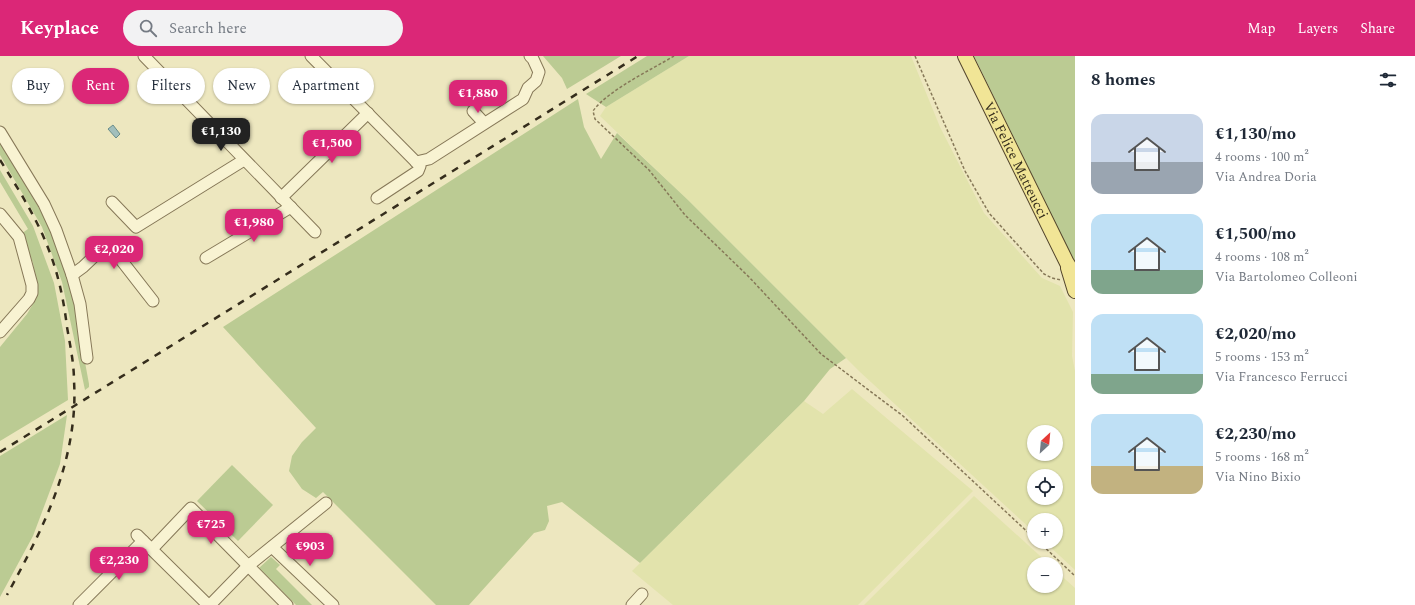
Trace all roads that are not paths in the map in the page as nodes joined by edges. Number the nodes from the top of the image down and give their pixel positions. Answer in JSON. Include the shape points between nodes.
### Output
{"nodes":[{"id":1,"x":144,"y":56,"type":"edge"},
{"id":2,"x":311,"y":56,"type":"edge"},
{"id":3,"x":530,"y":56,"type":"edge"},
{"id":4,"x":965,"y":56,"type":"edge"},
{"id":5,"x":473,"y":111,"type":"dead end"},
{"id":6,"x":368,"y":113,"type":"junction"},
{"id":7,"x":484,"y":123,"type":"junction"},
{"id":8,"x":0,"y":132,"type":"edge"},
{"id":9,"x":244,"y":160,"type":"junction"},
{"id":10,"x":416,"y":162,"type":"junction"},
{"id":11,"x":281,"y":198,"type":"junction"},
{"id":12,"x":377,"y":198,"type":"dead end"},
{"id":13,"x":112,"y":202,"type":"dead end"},
{"id":14,"x":291,"y":208,"type":"junction"},
{"id":15,"x":0,"y":214,"type":"edge"},
{"id":16,"x":315,"y":232,"type":"dead end"},
{"id":17,"x":206,"y":258,"type":"dead end"},
{"id":18,"x":72,"y":275,"type":"junction"},
{"id":19,"x":1074,"y":281,"type":"edge"},
{"id":20,"x":153,"y":301,"type":"dead end"},
{"id":21,"x":0,"y":332,"type":"edge"},
{"id":22,"x":88,"y":358,"type":"dead end"},
{"id":23,"x":326,"y":503,"type":"dead end"},
{"id":24,"x":272,"y":547,"type":"junction"},
{"id":25,"x":152,"y":549,"type":"junction"},
{"id":26,"x":248,"y":566,"type":"junction"},
{"id":27,"x":642,"y":594,"type":"dead end"},
{"id":28,"x":79,"y":605,"type":"edge"},
{"id":29,"x":209,"y":605,"type":"edge"},
{"id":30,"x":287,"y":605,"type":"edge"},
{"id":31,"x":333,"y":605,"type":"edge"},
{"id":32,"x":632,"y":605,"type":"edge"}],
"edges":[{"from":1,"to":9,"type":"street"},
{"from":2,"to":6,"type":"street"},
{"from":3,"to":7,"type":"street","via":[[539,72],[536,81],[528,88],[523,99]]},
{"from":4,"to":19,"type":"main road","name":"Via Felice Matteucci"},
{"from":5,"to":7,"type":"street"},
{"from":6,"to":10,"type":"street"},
{"from":6,"to":11,"type":"street"},
{"from":7,"to":10,"type":"street","via":[[429,159]]},
{"from":8,"to":18,"type":"street","via":[[44,204]]},
{"from":9,"to":11,"type":"street"},
{"from":9,"to":13,"type":"street","via":[[136,226]]},
{"from":10,"to":12,"type":"street","via":[[420,166],[418,171]]},
{"from":11,"to":14,"type":"street"},
{"from":14,"to":16,"type":"street"},
{"from":14,"to":17,"type":"street"},
{"from":15,"to":21,"type":"street","via":[[19,236],[32,285],[29,299]]},
{"from":18,"to":20,"type":"street","via":[[106,246],[111,247]]},
{"from":18,"to":22,"type":"street","via":[[80,304]]},
{"from":23,"to":24,"type":"street"},
{"from":24,"to":26,"type":"street"},
{"from":24,"to":31,"type":"street"},
{"from":25,"to":26,"type":"street","via":[[191,508]]},
{"from":25,"to":28,"type":"street","via":[[140,538]]},
{"from":25,"to":29,"type":"street"},
{"from":26,"to":29,"type":"street"},
{"from":26,"to":30,"type":"street"},
{"from":27,"to":32,"type":"street"}]}
